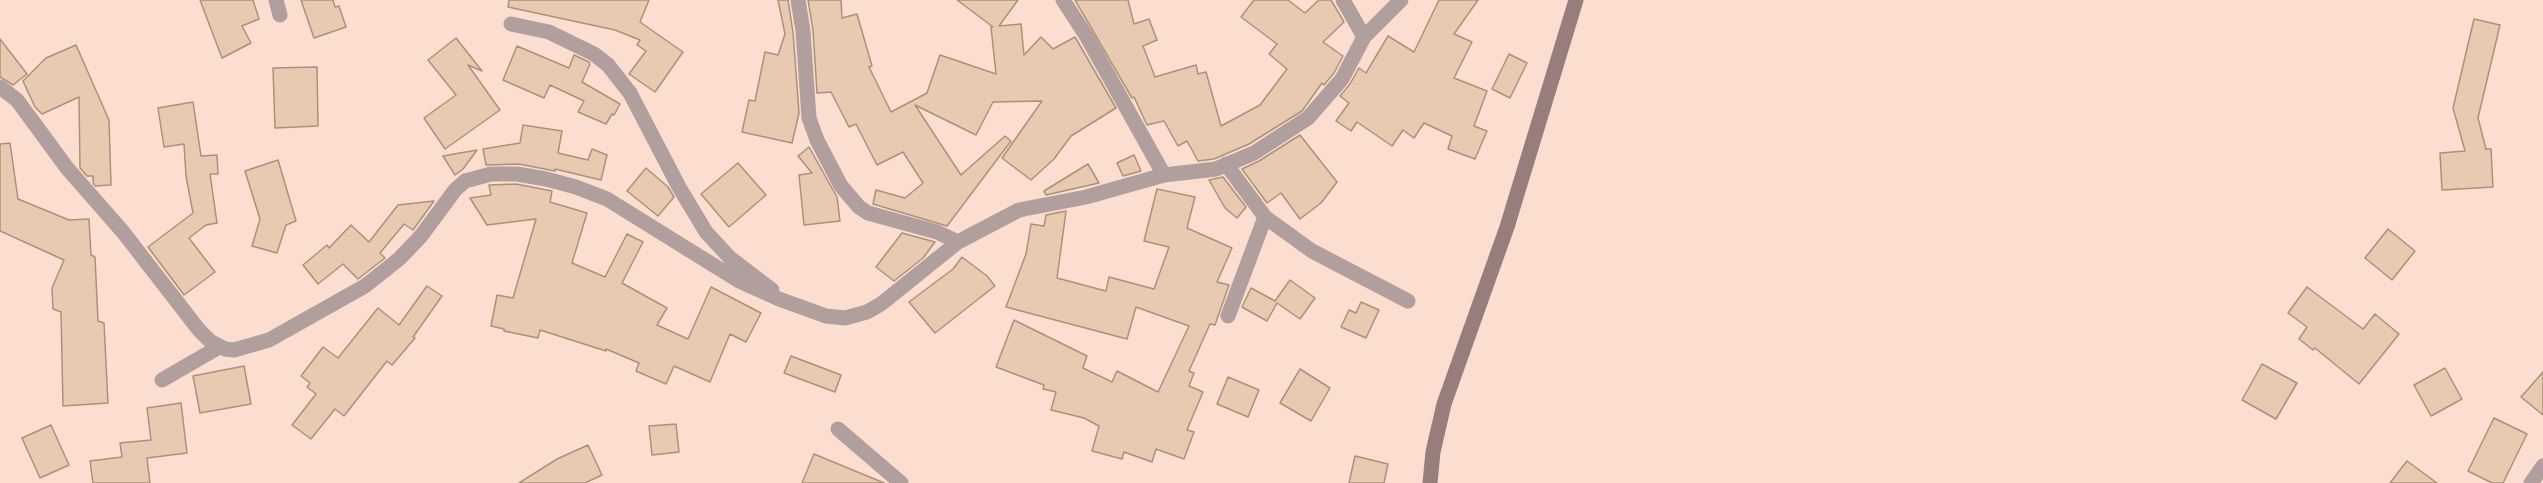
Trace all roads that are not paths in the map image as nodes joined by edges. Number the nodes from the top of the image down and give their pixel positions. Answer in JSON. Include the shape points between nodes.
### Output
{"nodes":[{"id":1,"x":276,"y":0,"type":"edge"},
{"id":2,"x":798,"y":0,"type":"edge"},
{"id":3,"x":1063,"y":0,"type":"edge"},
{"id":4,"x":1343,"y":0,"type":"edge"},
{"id":5,"x":1401,"y":0,"type":"edge"},
{"id":6,"x":1576,"y":0,"type":"edge"},
{"id":7,"x":280,"y":15,"type":"dead end"},
{"id":8,"x":511,"y":24,"type":"dead end"},
{"id":9,"x":1364,"y":37,"type":"junction"},
{"id":10,"x":0,"y":87,"type":"edge"},
{"id":11,"x":1227,"y":164,"type":"junction"},
{"id":12,"x":1164,"y":175,"type":"junction"},
{"id":13,"x":1265,"y":217,"type":"junction"},
{"id":14,"x":958,"y":242,"type":"junction"},
{"id":15,"x":1408,"y":301,"type":"dead end"},
{"id":16,"x":785,"y":302,"type":"junction"},
{"id":17,"x":1228,"y":316,"type":"dead end"},
{"id":18,"x":219,"y":347,"type":"junction"},
{"id":19,"x":162,"y":380,"type":"dead end"},
{"id":20,"x":838,"y":429,"type":"dead end"},
{"id":21,"x":2543,"y":466,"type":"edge"},
{"id":22,"x":901,"y":483,"type":"edge"},
{"id":23,"x":1430,"y":483,"type":"edge"},
{"id":24,"x":2531,"y":483,"type":"edge"}],
"edges":[{"from":1,"to":7,"type":"street"},
{"from":2,"to":14,"type":"street","via":[[809,118],[842,186],[868,213],[938,232]]},
{"from":3,"to":12,"type":"street"},
{"from":4,"to":9,"type":"street"},
{"from":5,"to":9,"type":"street"},
{"from":6,"to":23,"type":"main road","via":[[1507,227],[1444,404]]},
{"from":8,"to":16,"type":"street","via":[[549,32],[608,65],[630,93],[706,232],[730,258]]},
{"from":9,"to":11,"type":"street","via":[[1342,79],[1308,118],[1254,153]]},
{"from":10,"to":18,"type":"street","via":[[17,100],[199,330]]},
{"from":11,"to":12,"type":"street","via":[[1216,169]]},
{"from":11,"to":13,"type":"street"},
{"from":12,"to":14,"type":"street","via":[[1086,197],[1019,210]]},
{"from":13,"to":15,"type":"street","via":[[1312,251]]},
{"from":13,"to":17,"type":"street"},
{"from":14,"to":16,"type":"street","via":[[867,312],[846,318],[826,316]]},
{"from":16,"to":18,"type":"street","via":[[739,281],[607,199],[546,179],[491,174],[465,182],[455,190],[421,236],[365,286],[269,340],[234,350]]},
{"from":18,"to":19,"type":"street"},
{"from":20,"to":22,"type":"street"},
{"from":21,"to":24,"type":"street"}]}
